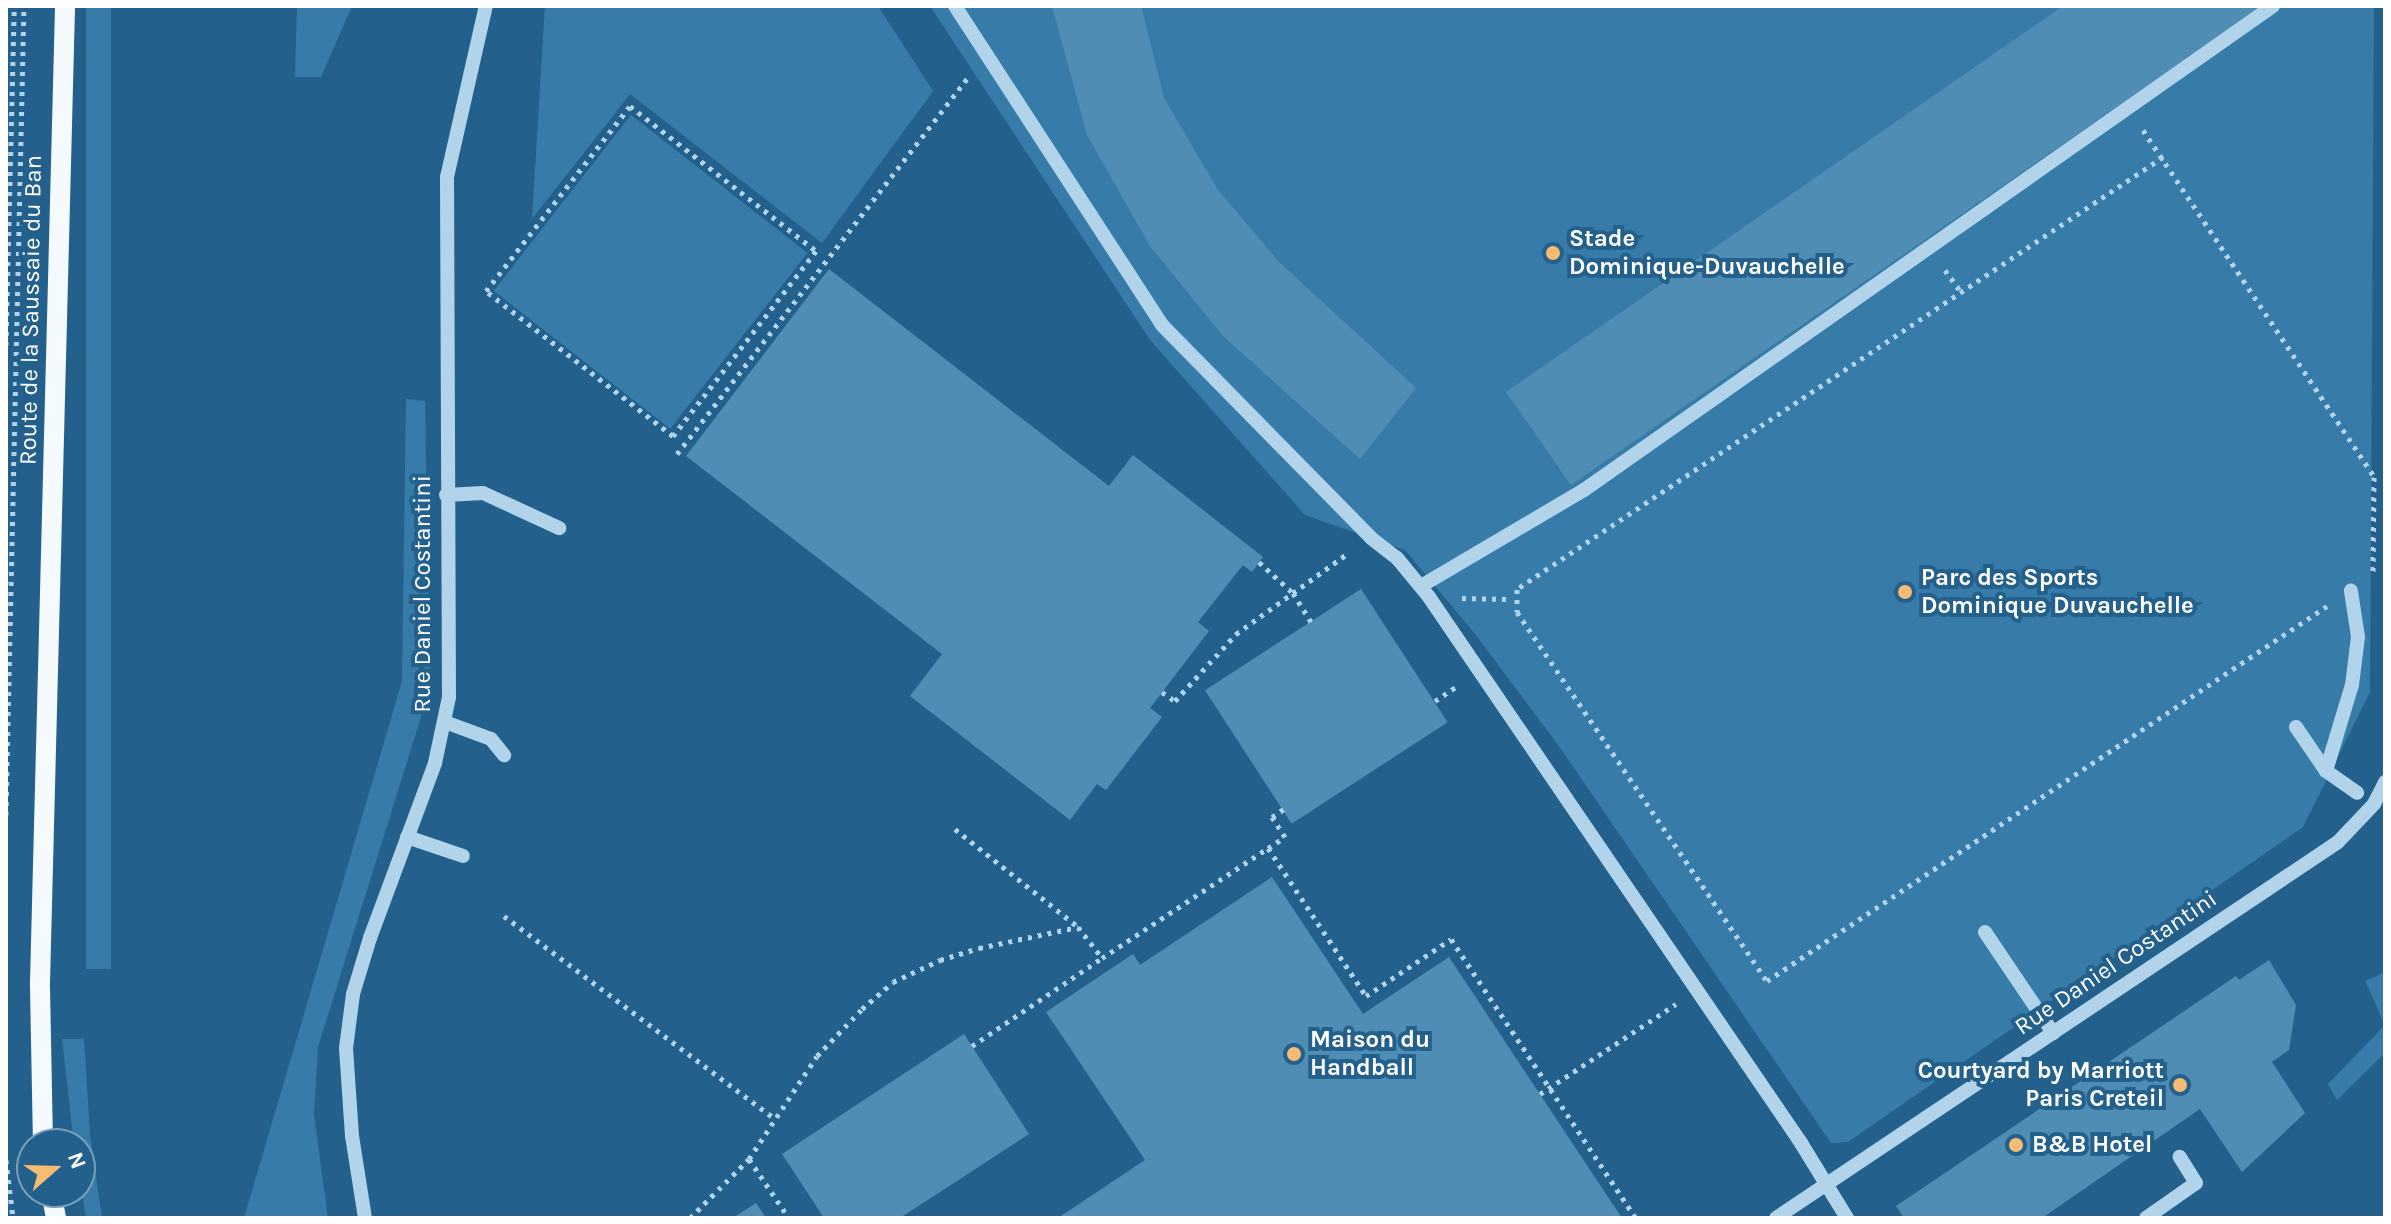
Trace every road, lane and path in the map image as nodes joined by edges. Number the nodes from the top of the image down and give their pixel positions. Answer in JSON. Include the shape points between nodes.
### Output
{"nodes":[{"id":1,"x":14,"y":6,"type":"edge"},
{"id":2,"x":24,"y":6,"type":"edge"},
{"id":3,"x":65,"y":6,"type":"edge"},
{"id":4,"x":486,"y":6,"type":"edge"},
{"id":5,"x":955,"y":6,"type":"edge"},
{"id":6,"x":2273,"y":6,"type":"edge"},
{"id":7,"x":987,"y":53,"type":"junction"},
{"id":8,"x":2138,"y":123,"type":"dead end"},
{"id":9,"x":2163,"y":157,"type":"junction"},
{"id":10,"x":1939,"y":261,"type":"dead end"},
{"id":11,"x":1961,"y":292,"type":"junction"},
{"id":12,"x":6,"y":345,"type":"edge"},
{"id":13,"x":673,"y":436,"type":"joint"},
{"id":14,"x":677,"y":454,"type":"dead end"},
{"id":15,"x":446,"y":495,"type":"junction"},
{"id":16,"x":559,"y":528,"type":"dead end"},
{"id":17,"x":1371,"y":538,"type":"junction"},
{"id":18,"x":1259,"y":562,"type":"dead end"},
{"id":19,"x":1421,"y":586,"type":"junction"},
{"id":20,"x":2351,"y":591,"type":"junction"},
{"id":21,"x":1293,"y":593,"type":"junction"},
{"id":22,"x":1311,"y":622,"type":"dead end"},
{"id":23,"x":1162,"y":692,"type":"dead end"},
{"id":24,"x":445,"y":722,"type":"junction"},
{"id":25,"x":2296,"y":727,"type":"dead end"},
{"id":26,"x":504,"y":755,"type":"dead end"},
{"id":27,"x":2326,"y":771,"type":"junction"},
{"id":28,"x":2385,"y":782,"type":"edge"},
{"id":29,"x":2357,"y":793,"type":"dead end"},
{"id":30,"x":1284,"y":809,"type":"dead end"},
{"id":31,"x":6,"y":815,"type":"edge"},
{"id":32,"x":955,"y":829,"type":"dead end"},
{"id":33,"x":407,"y":837,"type":"junction"},
{"id":34,"x":1268,"y":848,"type":"junction"},
{"id":35,"x":463,"y":856,"type":"dead end"},
{"id":36,"x":504,"y":916,"type":"dead end"},
{"id":37,"x":1078,"y":927,"type":"junction"},
{"id":38,"x":1985,"y":932,"type":"dead end"},
{"id":39,"x":1102,"y":958,"type":"junction"},
{"id":40,"x":1697,"y":990,"type":"junction"},
{"id":41,"x":2053,"y":1033,"type":"junction"},
{"id":42,"x":972,"y":1046,"type":"dead end"},
{"id":43,"x":1549,"y":1089,"type":"junction"},
{"id":44,"x":1540,"y":1094,"type":"dead end"},
{"id":45,"x":775,"y":1119,"type":"junction"},
{"id":46,"x":43,"y":1128,"type":"edge"},
{"id":47,"x":2180,"y":1157,"type":"dead end"},
{"id":48,"x":749,"y":1159,"type":"junction"},
{"id":49,"x":6,"y":1160,"type":"edge"},
{"id":50,"x":1825,"y":1185,"type":"junction"},
{"id":51,"x":13,"y":1218,"type":"edge"},
{"id":52,"x":365,"y":1218,"type":"edge"},
{"id":53,"x":690,"y":1218,"type":"edge"},
{"id":54,"x":789,"y":1218,"type":"edge"},
{"id":55,"x":1636,"y":1218,"type":"edge"},
{"id":56,"x":1776,"y":1218,"type":"edge"},
{"id":57,"x":1847,"y":1218,"type":"edge"},
{"id":58,"x":2146,"y":1218,"type":"edge"}],
"edges":[{"from":1,"to":12,"type":"path"},
{"from":2,"to":31,"type":"path"},
{"from":3,"to":46,"type":"main road","name":"Route de la Saussaie du Ban","via":[[40,982]]},
{"from":4,"to":15,"type":"street","name":"Rue Daniel Costantini","via":[[447,177]]},
{"from":5,"to":7,"type":"street"},
{"from":6,"to":19,"type":"street","via":[[1584,490]]},
{"from":7,"to":14,"type":"path"},
{"from":7,"to":17,"type":"street","via":[[1162,325]]},
{"from":8,"to":9,"type":"path"},
{"from":9,"to":11,"type":"path"},
{"from":9,"to":20,"type":"path","via":[[2374,477],[2373,584]]},
{"from":10,"to":11,"type":"path"},
{"from":11,"to":20,"type":"path","via":[[1517,589],[1517,612],[1767,981]]},
{"from":13,"to":13,"type":"path","via":[[816,251],[630,106],[486,291]]},
{"from":15,"to":16,"type":"street","via":[[483,493]]},
{"from":15,"to":24,"type":"street","name":"Rue Daniel Costantini"},
{"from":17,"to":19,"type":"street"},
{"from":17,"to":21,"type":"path"},
{"from":18,"to":21,"type":"path"},
{"from":19,"to":40,"type":"street"},
{"from":20,"to":27,"type":"street","via":[[2358,637],[2352,685]]},
{"from":21,"to":22,"type":"path"},
{"from":21,"to":23,"type":"path","via":[[1236,634],[1175,701]]},
{"from":24,"to":26,"type":"street","via":[[491,739]]},
{"from":24,"to":33,"type":"street","name":"Rue Daniel Costantini"},
{"from":25,"to":27,"type":"street"},
{"from":27,"to":29,"type":"street"},
{"from":28,"to":41,"type":"street","name":"Rue Daniel Costantini","via":[[2374,804],[2338,842]]},
{"from":30,"to":34,"type":"path","via":[[1272,817],[1285,837]]},
{"from":32,"to":37,"type":"path"},
{"from":33,"to":35,"type":"street"},
{"from":33,"to":52,"type":"street","name":"Rue Daniel Costantini","via":[[361,966],[346,1048]]},
{"from":34,"to":39,"type":"path"},
{"from":34,"to":43,"type":"path","via":[[1366,996],[1451,939]]},
{"from":36,"to":45,"type":"path"},
{"from":37,"to":39,"type":"path"},
{"from":37,"to":45,"type":"path","via":[[966,952],[893,982],[817,1056]]},
{"from":38,"to":41,"type":"street"},
{"from":39,"to":42,"type":"path"},
{"from":40,"to":43,"type":"path"},
{"from":40,"to":50,"type":"street"},
{"from":41,"to":50,"type":"street","name":"Rue Daniel Costantini"},
{"from":43,"to":44,"type":"path"},
{"from":43,"to":55,"type":"path"},
{"from":45,"to":48,"type":"path"},
{"from":47,"to":58,"type":"street","via":[[2196,1183]]},
{"from":48,"to":53,"type":"path"},
{"from":48,"to":54,"type":"path"},
{"from":49,"to":51,"type":"path"},
{"from":50,"to":56,"type":"street","name":"Rue Daniel Costantini"},
{"from":50,"to":57,"type":"street"}]}
